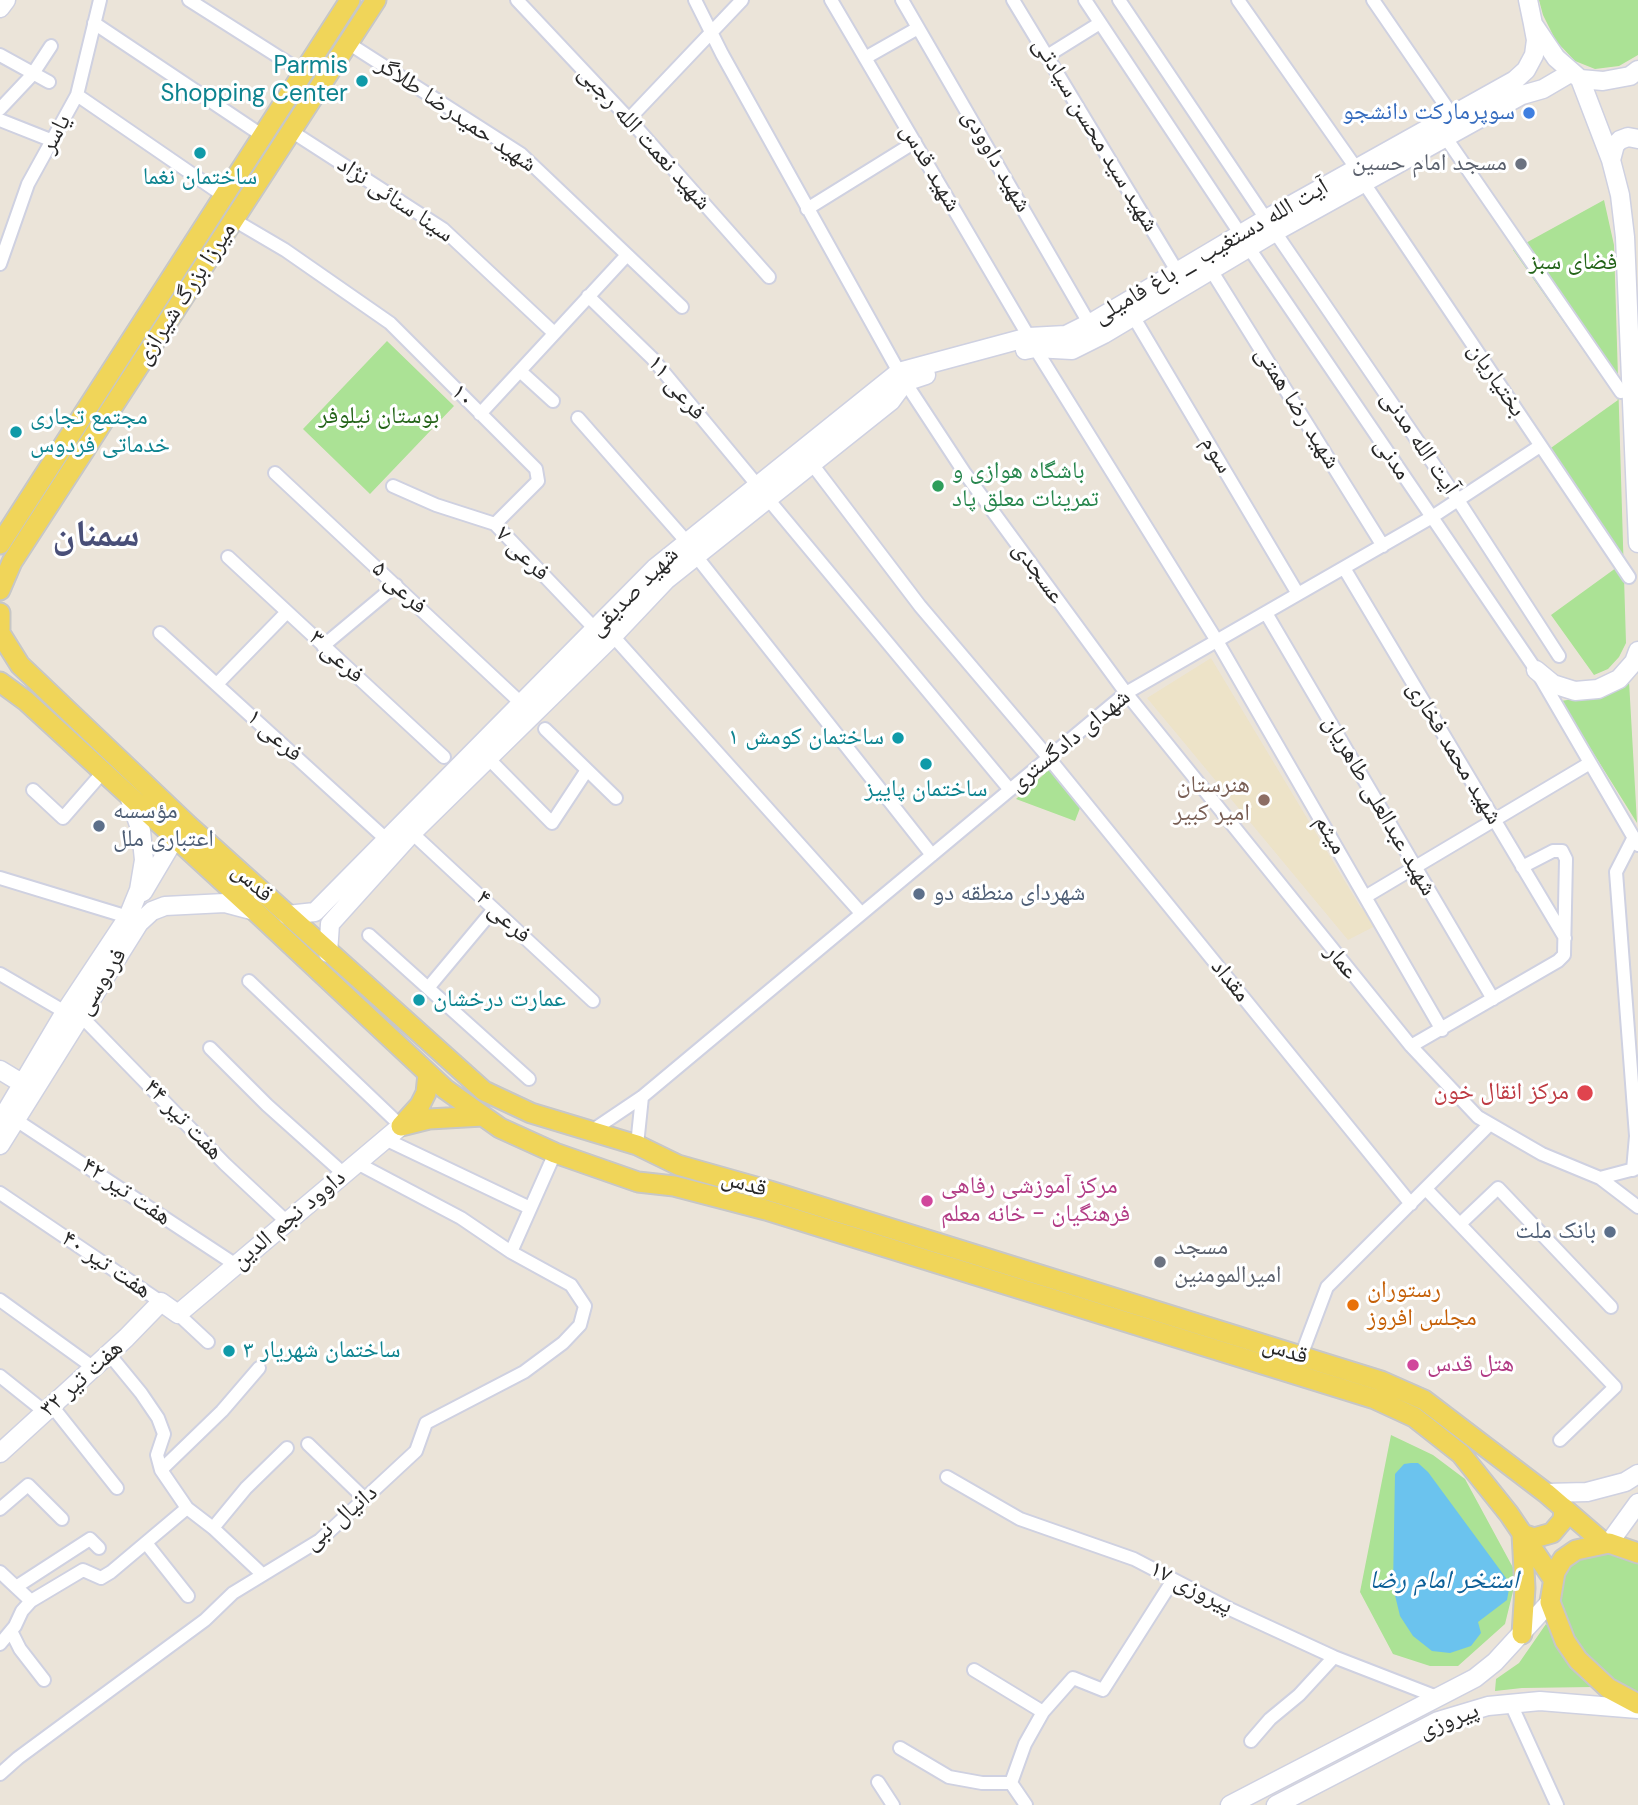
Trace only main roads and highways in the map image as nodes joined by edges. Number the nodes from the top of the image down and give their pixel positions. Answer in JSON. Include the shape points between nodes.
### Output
{"nodes":[{"id":1,"x":350,"y":0,"type":"edge"},
{"id":2,"x":376,"y":0,"type":"edge"},
{"id":3,"x":55,"y":459,"type":"junction"},
{"id":4,"x":71,"y":471,"type":"junction"},
{"id":5,"x":0,"y":544,"type":"edge"},
{"id":6,"x":0,"y":590,"type":"edge"},
{"id":7,"x":0,"y":613,"type":"edge"},
{"id":8,"x":0,"y":631,"type":"edge"},
{"id":9,"x":0,"y":682,"type":"edge"},
{"id":10,"x":181,"y":831,"type":"junction"},
{"id":11,"x":428,"y":1074,"type":"junction"},
{"id":12,"x":519,"y":1109,"type":"junction"},
{"id":13,"x":484,"y":1116,"type":"junction"},
{"id":14,"x":508,"y":1131,"type":"junction"},
{"id":15,"x":640,"y":1147,"type":"junction"},
{"id":16,"x":638,"y":1182,"type":"junction"},
{"id":17,"x":1564,"y":1508,"type":"junction"},
{"id":18,"x":1522,"y":1534,"type":"junction"},
{"id":19,"x":1607,"y":1543,"type":"junction"},
{"id":20,"x":1638,"y":1553,"type":"edge"},
{"id":21,"x":1553,"y":1579,"type":"junction"},
{"id":22,"x":1522,"y":1634,"type":"road end"},
{"id":23,"x":1638,"y":1706,"type":"edge"}],
"edges":[{"from":1,"to":3,"type":"main road","name":"میرزا بزرگ شیرازی"},
{"from":2,"to":4,"type":"main road","name":"میرزا بزرگ شیرازی"},
{"from":3,"to":4,"type":"main road"},
{"from":3,"to":5,"type":"main road","name":"میرزا بزرگ شیرازی"},
{"from":4,"to":6,"type":"main road","name":"میرزا بزرگ شیرازی","via":[[12,562]]},
{"from":7,"to":8,"type":"main road"},
{"from":8,"to":10,"type":"main road","name":"قدس","via":[[20,665]]},
{"from":9,"to":10,"type":"main road","name":"قدس","via":[[129,796]]},
{"from":10,"to":11,"type":"main road","name":"قدس","via":[[256,911]]},
{"from":10,"to":12,"type":"main road","name":"قدس","via":[[287,915],[484,1091]]},
{"from":11,"to":13,"type":"main road","name":"قدس"},
{"from":11,"to":13,"type":"main road","via":[[420,1105],[401,1126],[429,1119]]},
{"from":12,"to":14,"type":"main road","via":[[508,1114]]},
{"from":12,"to":15,"type":"main road","name":"قدس"},
{"from":13,"to":14,"type":"main road","name":"قدس"},
{"from":14,"to":16,"type":"main road","name":"قدس"},
{"from":15,"to":16,"type":"main road","via":[[656,1166],[655,1173]]},
{"from":15,"to":17,"type":"main road","name":"قدس","via":[[678,1165],[1381,1381],[1424,1400]]},
{"from":16,"to":18,"type":"main road","name":"قدس","via":[[674,1186],[766,1210],[1375,1399],[1414,1417],[1461,1454]]},
{"from":17,"to":18,"type":"main road","via":[[1560,1525],[1552,1533],[1534,1538]]},
{"from":17,"to":19,"type":"main road","name":"قدس"},
{"from":18,"to":21,"type":"main road","name":"قدس"},
{"from":18,"to":22,"type":"main road"},
{"from":19,"to":20,"type":"main road"},
{"from":19,"to":21,"type":"main road","via":[[1576,1550],[1563,1559]]},
{"from":21,"to":23,"type":"main road","via":[[1550,1602],[1565,1641],[1608,1688]]}]}
